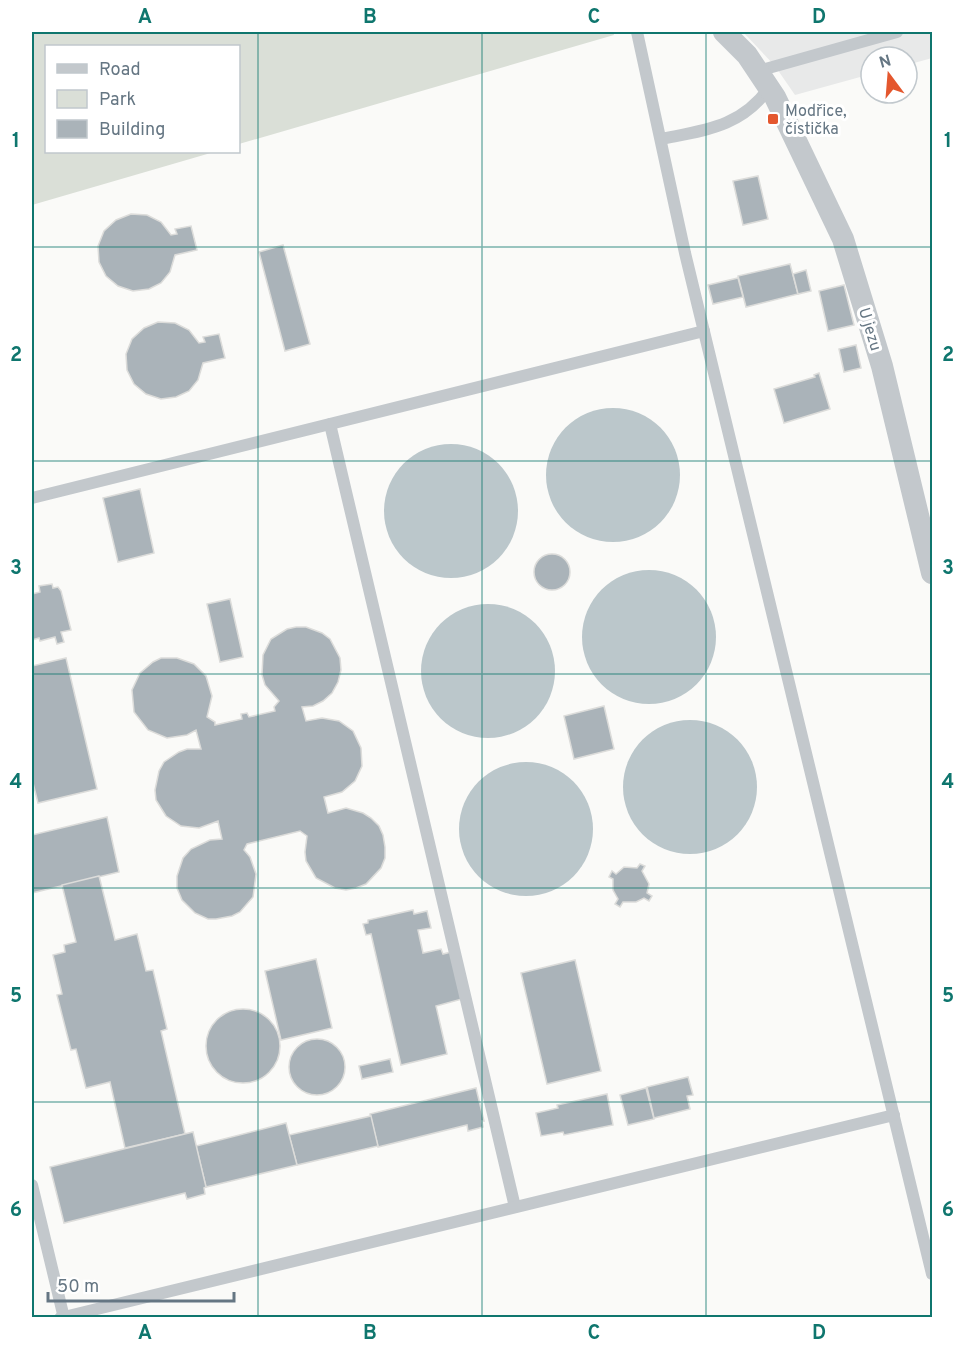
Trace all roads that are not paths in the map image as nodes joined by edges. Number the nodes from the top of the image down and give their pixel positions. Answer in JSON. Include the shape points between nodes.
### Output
{"nodes":[{"id":1,"x":637,"y":32,"type":"edge"},
{"id":2,"x":724,"y":32,"type":"edge"},
{"id":3,"x":897,"y":32,"type":"edge"},
{"id":4,"x":767,"y":85,"type":"junction"},
{"id":5,"x":661,"y":139,"type":"junction"},
{"id":6,"x":704,"y":331,"type":"junction"},
{"id":7,"x":330,"y":424,"type":"junction"},
{"id":8,"x":32,"y":498,"type":"edge"},
{"id":9,"x":933,"y":573,"type":"edge"},
{"id":10,"x":894,"y":1115,"type":"junction"},
{"id":11,"x":32,"y":1185,"type":"edge"},
{"id":12,"x":515,"y":1207,"type":"junction"},
{"id":13,"x":933,"y":1274,"type":"edge"},
{"id":14,"x":63,"y":1317,"type":"edge"}],
"edges":[{"from":1,"to":5,"type":"lane"},
{"from":2,"to":4,"type":"street","name":"U jezu"},
{"from":3,"to":4,"type":"lane"},
{"from":4,"to":5,"type":"lane","via":[[759,102],[737,118],[703,131]]},
{"from":4,"to":9,"type":"street","name":"U jezu","via":[[843,239],[882,366]]},
{"from":5,"to":6,"type":"lane"},
{"from":6,"to":7,"type":"lane"},
{"from":6,"to":10,"type":"lane"},
{"from":7,"to":8,"type":"lane"},
{"from":7,"to":12,"type":"lane"},
{"from":10,"to":12,"type":"lane"},
{"from":10,"to":13,"type":"lane"},
{"from":11,"to":14,"type":"lane"},
{"from":12,"to":14,"type":"lane"}]}
